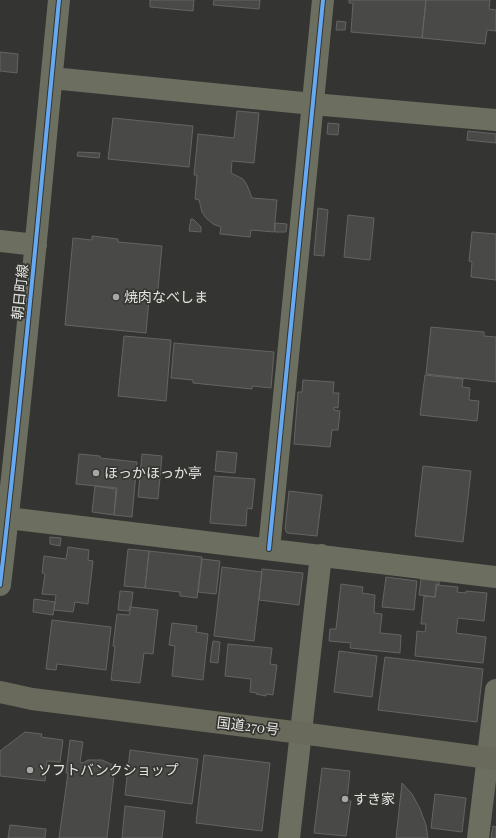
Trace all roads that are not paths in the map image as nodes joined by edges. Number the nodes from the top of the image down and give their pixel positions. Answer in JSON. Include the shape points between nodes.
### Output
{"nodes":[{"id":1,"x":59,"y":0,"type":"edge"},
{"id":2,"x":323,"y":0,"type":"edge"},
{"id":3,"x":52,"y":78,"type":"junction"},
{"id":4,"x":313,"y":104,"type":"junction"},
{"id":5,"x":496,"y":120,"type":"edge"},
{"id":6,"x":0,"y":241,"type":"edge"},
{"id":7,"x":36,"y":245,"type":"junction"},
{"id":8,"x":8,"y":518,"type":"junction"},
{"id":9,"x":269,"y":549,"type":"junction"},
{"id":10,"x":321,"y":555,"type":"junction"},
{"id":11,"x":496,"y":577,"type":"edge"},
{"id":12,"x":0,"y":585,"type":"edge"},
{"id":13,"x":496,"y":690,"type":"edge"},
{"id":14,"x":0,"y":692,"type":"edge"},
{"id":15,"x":301,"y":733,"type":"junction"},
{"id":16,"x":492,"y":758,"type":"edge"},
{"id":17,"x":289,"y":838,"type":"edge"},
{"id":18,"x":478,"y":838,"type":"edge"}],
"edges":[{"from":1,"to":3,"type":"street","name":"朝日町線"},
{"from":2,"to":4,"type":"street"},
{"from":3,"to":4,"type":"street"},
{"from":3,"to":7,"type":"street","name":"朝日町線"},
{"from":4,"to":5,"type":"street"},
{"from":4,"to":9,"type":"street"},
{"from":6,"to":7,"type":"street"},
{"from":7,"to":8,"type":"street","name":"朝日町線"},
{"from":8,"to":9,"type":"street"},
{"from":8,"to":12,"type":"street","name":"朝日町線"},
{"from":9,"to":10,"type":"street"},
{"from":10,"to":11,"type":"street"},
{"from":10,"to":15,"type":"street"},
{"from":13,"to":16,"type":"street"},
{"from":14,"to":15,"type":"highway","name":"国道270号","via":[[32,699]]},
{"from":15,"to":16,"type":"highway","name":"国道270号"},
{"from":15,"to":17,"type":"street"},
{"from":16,"to":18,"type":"street"}]}
